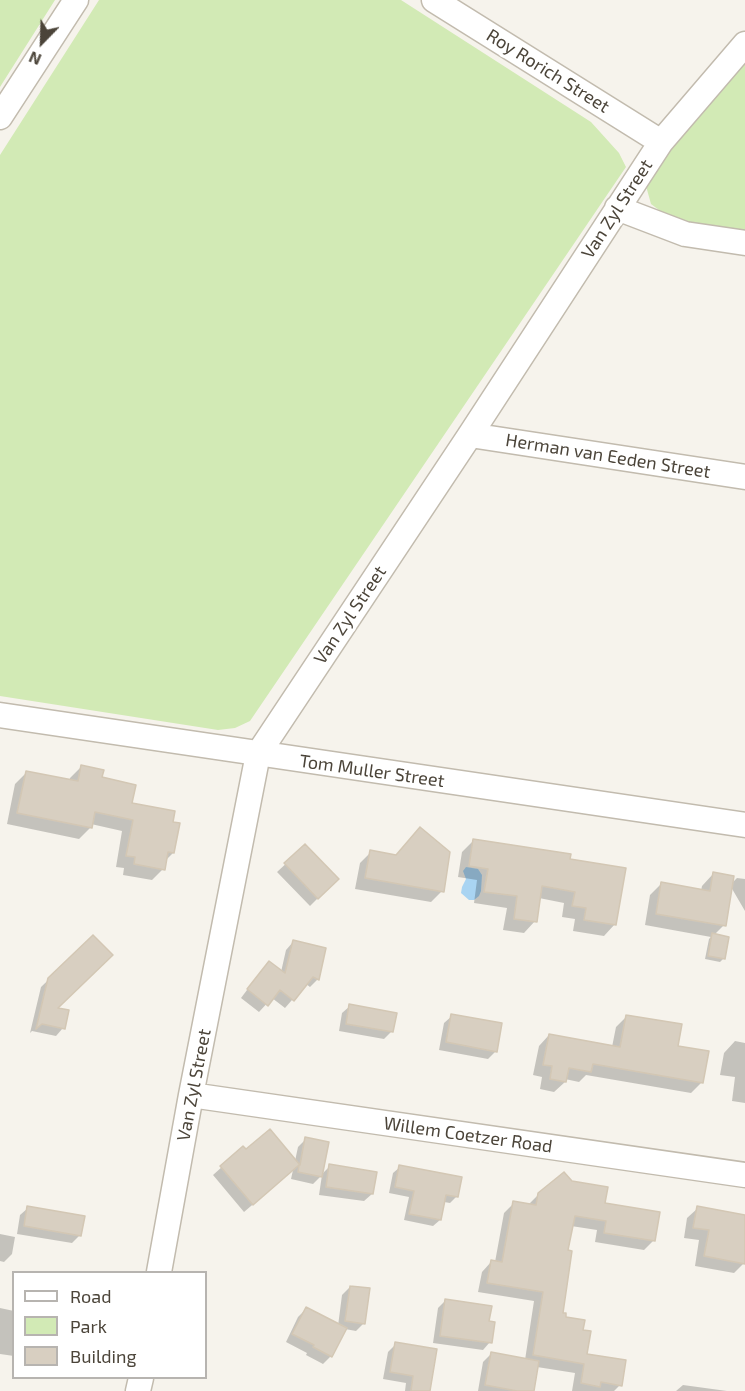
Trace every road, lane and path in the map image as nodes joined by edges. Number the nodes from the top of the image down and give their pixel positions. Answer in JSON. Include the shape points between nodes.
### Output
{"nodes":[{"id":1,"x":75,"y":0,"type":"edge"},
{"id":2,"x":434,"y":0,"type":"edge"},
{"id":3,"x":745,"y":44,"type":"edge"},
{"id":4,"x":0,"y":117,"type":"edge"},
{"id":5,"x":661,"y":142,"type":"junction"},
{"id":6,"x":617,"y":208,"type":"junction"},
{"id":7,"x":745,"y":243,"type":"edge"},
{"id":8,"x":470,"y":435,"type":"junction"},
{"id":9,"x":745,"y":477,"type":"edge"},
{"id":10,"x":0,"y":715,"type":"edge"},
{"id":11,"x":258,"y":754,"type":"junction"},
{"id":12,"x":745,"y":825,"type":"edge"},
{"id":13,"x":191,"y":1095,"type":"junction"},
{"id":14,"x":745,"y":1175,"type":"edge"},
{"id":15,"x":159,"y":1271,"type":"edge"}],
"edges":[{"from":1,"to":4,"type":"street"},
{"from":2,"to":5,"type":"street","name":"Roy Rorich Street"},
{"from":3,"to":5,"type":"street","name":"Van Zyl Street"},
{"from":5,"to":6,"type":"street","name":"Van Zyl Street"},
{"from":6,"to":7,"type":"street","via":[[685,234]]},
{"from":6,"to":8,"type":"street","name":"Van Zyl Street"},
{"from":8,"to":9,"type":"street","name":"Herman van Eeden Street"},
{"from":8,"to":11,"type":"street","name":"Van Zyl Street"},
{"from":10,"to":11,"type":"street","name":"Tom Muller Street"},
{"from":11,"to":12,"type":"street","name":"Tom Muller Street"},
{"from":11,"to":13,"type":"street","name":"Van Zyl Street"},
{"from":13,"to":14,"type":"street","name":"Willem Coetzer Road"},
{"from":13,"to":15,"type":"street","name":"Van Zyl Street"}]}
